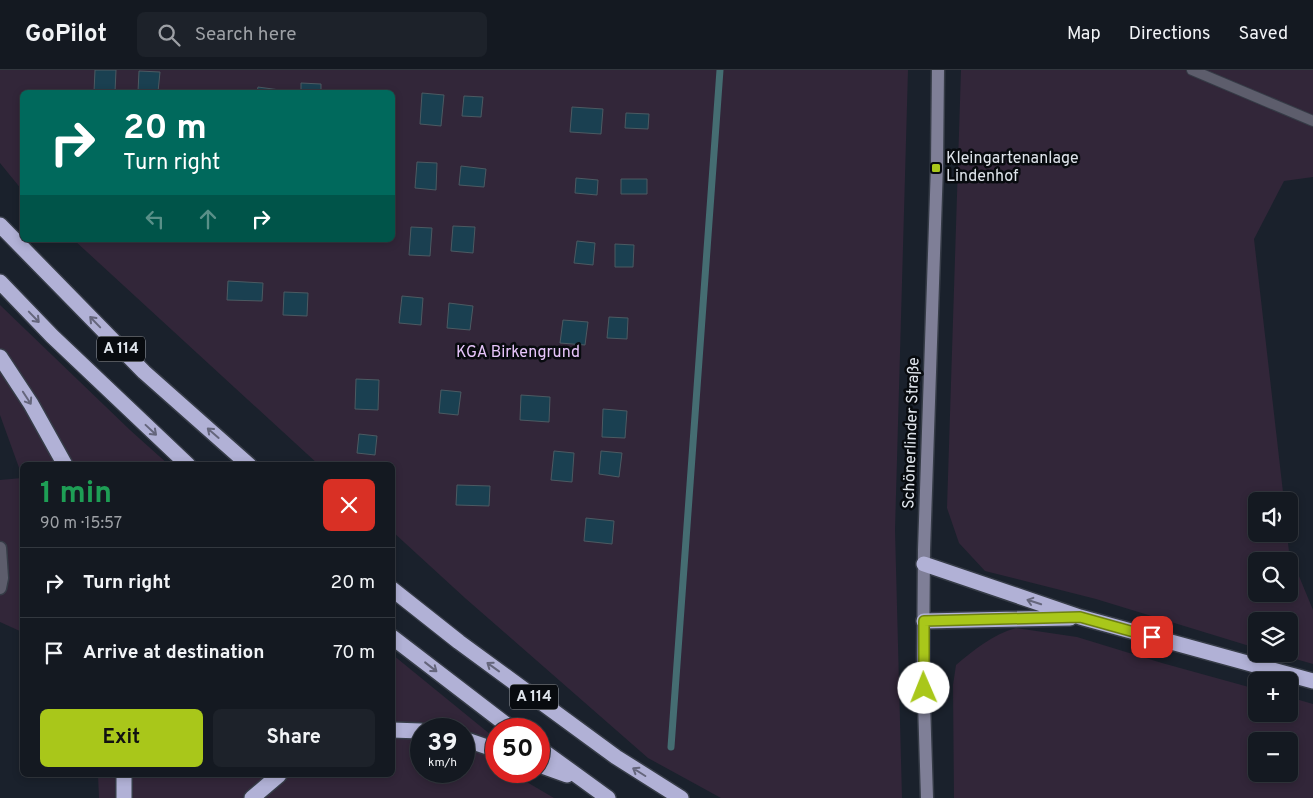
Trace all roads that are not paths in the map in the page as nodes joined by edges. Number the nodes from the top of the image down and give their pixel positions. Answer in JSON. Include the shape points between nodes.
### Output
{"nodes":[{"id":1,"x":938,"y":70,"type":"edge"},
{"id":2,"x":1192,"y":70,"type":"edge"},
{"id":3,"x":1313,"y":121,"type":"edge"},
{"id":4,"x":0,"y":225,"type":"edge"},
{"id":5,"x":0,"y":282,"type":"edge"},
{"id":6,"x":0,"y":357,"type":"edge"},
{"id":7,"x":63,"y":462,"type":"edge"},
{"id":8,"x":185,"y":462,"type":"edge"},
{"id":9,"x":246,"y":462,"type":"edge"},
{"id":10,"x":0,"y":548,"type":"edge"},
{"id":11,"x":924,"y":564,"type":"junction"},
{"id":12,"x":0,"y":588,"type":"edge"},
{"id":13,"x":395,"y":591,"type":"edge"},
{"id":14,"x":1080,"y":617,"type":"junction"},
{"id":15,"x":924,"y":621,"type":"junction"},
{"id":16,"x":395,"y":639,"type":"edge"},
{"id":17,"x":1313,"y":681,"type":"edge"},
{"id":18,"x":498,"y":718,"type":"edge"},
{"id":19,"x":395,"y":730,"type":"edge"},
{"id":20,"x":410,"y":731,"type":"edge"},
{"id":21,"x":550,"y":756,"type":"edge"},
{"id":22,"x":550,"y":769,"type":"edge"},
{"id":23,"x":124,"y":777,"type":"edge"},
{"id":24,"x":277,"y":777,"type":"edge"},
{"id":25,"x":583,"y":781,"type":"junction"},
{"id":26,"x":124,"y":798,"type":"edge"},
{"id":27,"x":252,"y":798,"type":"edge"},
{"id":28,"x":608,"y":798,"type":"edge"},
{"id":29,"x":681,"y":798,"type":"edge"},
{"id":30,"x":927,"y":798,"type":"edge"}],
"edges":[{"from":1,"to":11,"type":"main road","name":"Schönerlinder Straße"},
{"from":2,"to":3,"type":"lane"},
{"from":9,"to":4,"type":"highway","number":"A 114","one_way":true,"via":[[144,372]]},
{"from":5,"to":8,"type":"highway","number":"A 114","one_way":true},
{"from":6,"to":7,"type":"highway","one_way":true},
{"from":10,"to":12,"type":"street"},
{"from":14,"to":11,"type":"highway","one_way":true},
{"from":11,"to":15,"type":"main road","name":"Schönerlinder Straße"},
{"from":29,"to":13,"type":"highway","number":"A 114","one_way":true,"via":[[616,757]]},
{"from":14,"to":15,"type":"highway"},
{"from":14,"to":17,"type":"highway"},
{"from":15,"to":30,"type":"main road","name":"Schönerlinder Straße"},
{"from":16,"to":18,"type":"highway","number":"A 114","one_way":true},
{"from":19,"to":20,"type":"highway"},
{"from":21,"to":25,"type":"highway"},
{"from":22,"to":25,"type":"highway"},
{"from":23,"to":26,"type":"highway"},
{"from":24,"to":27,"type":"highway"},
{"from":25,"to":28,"type":"highway"}]}
